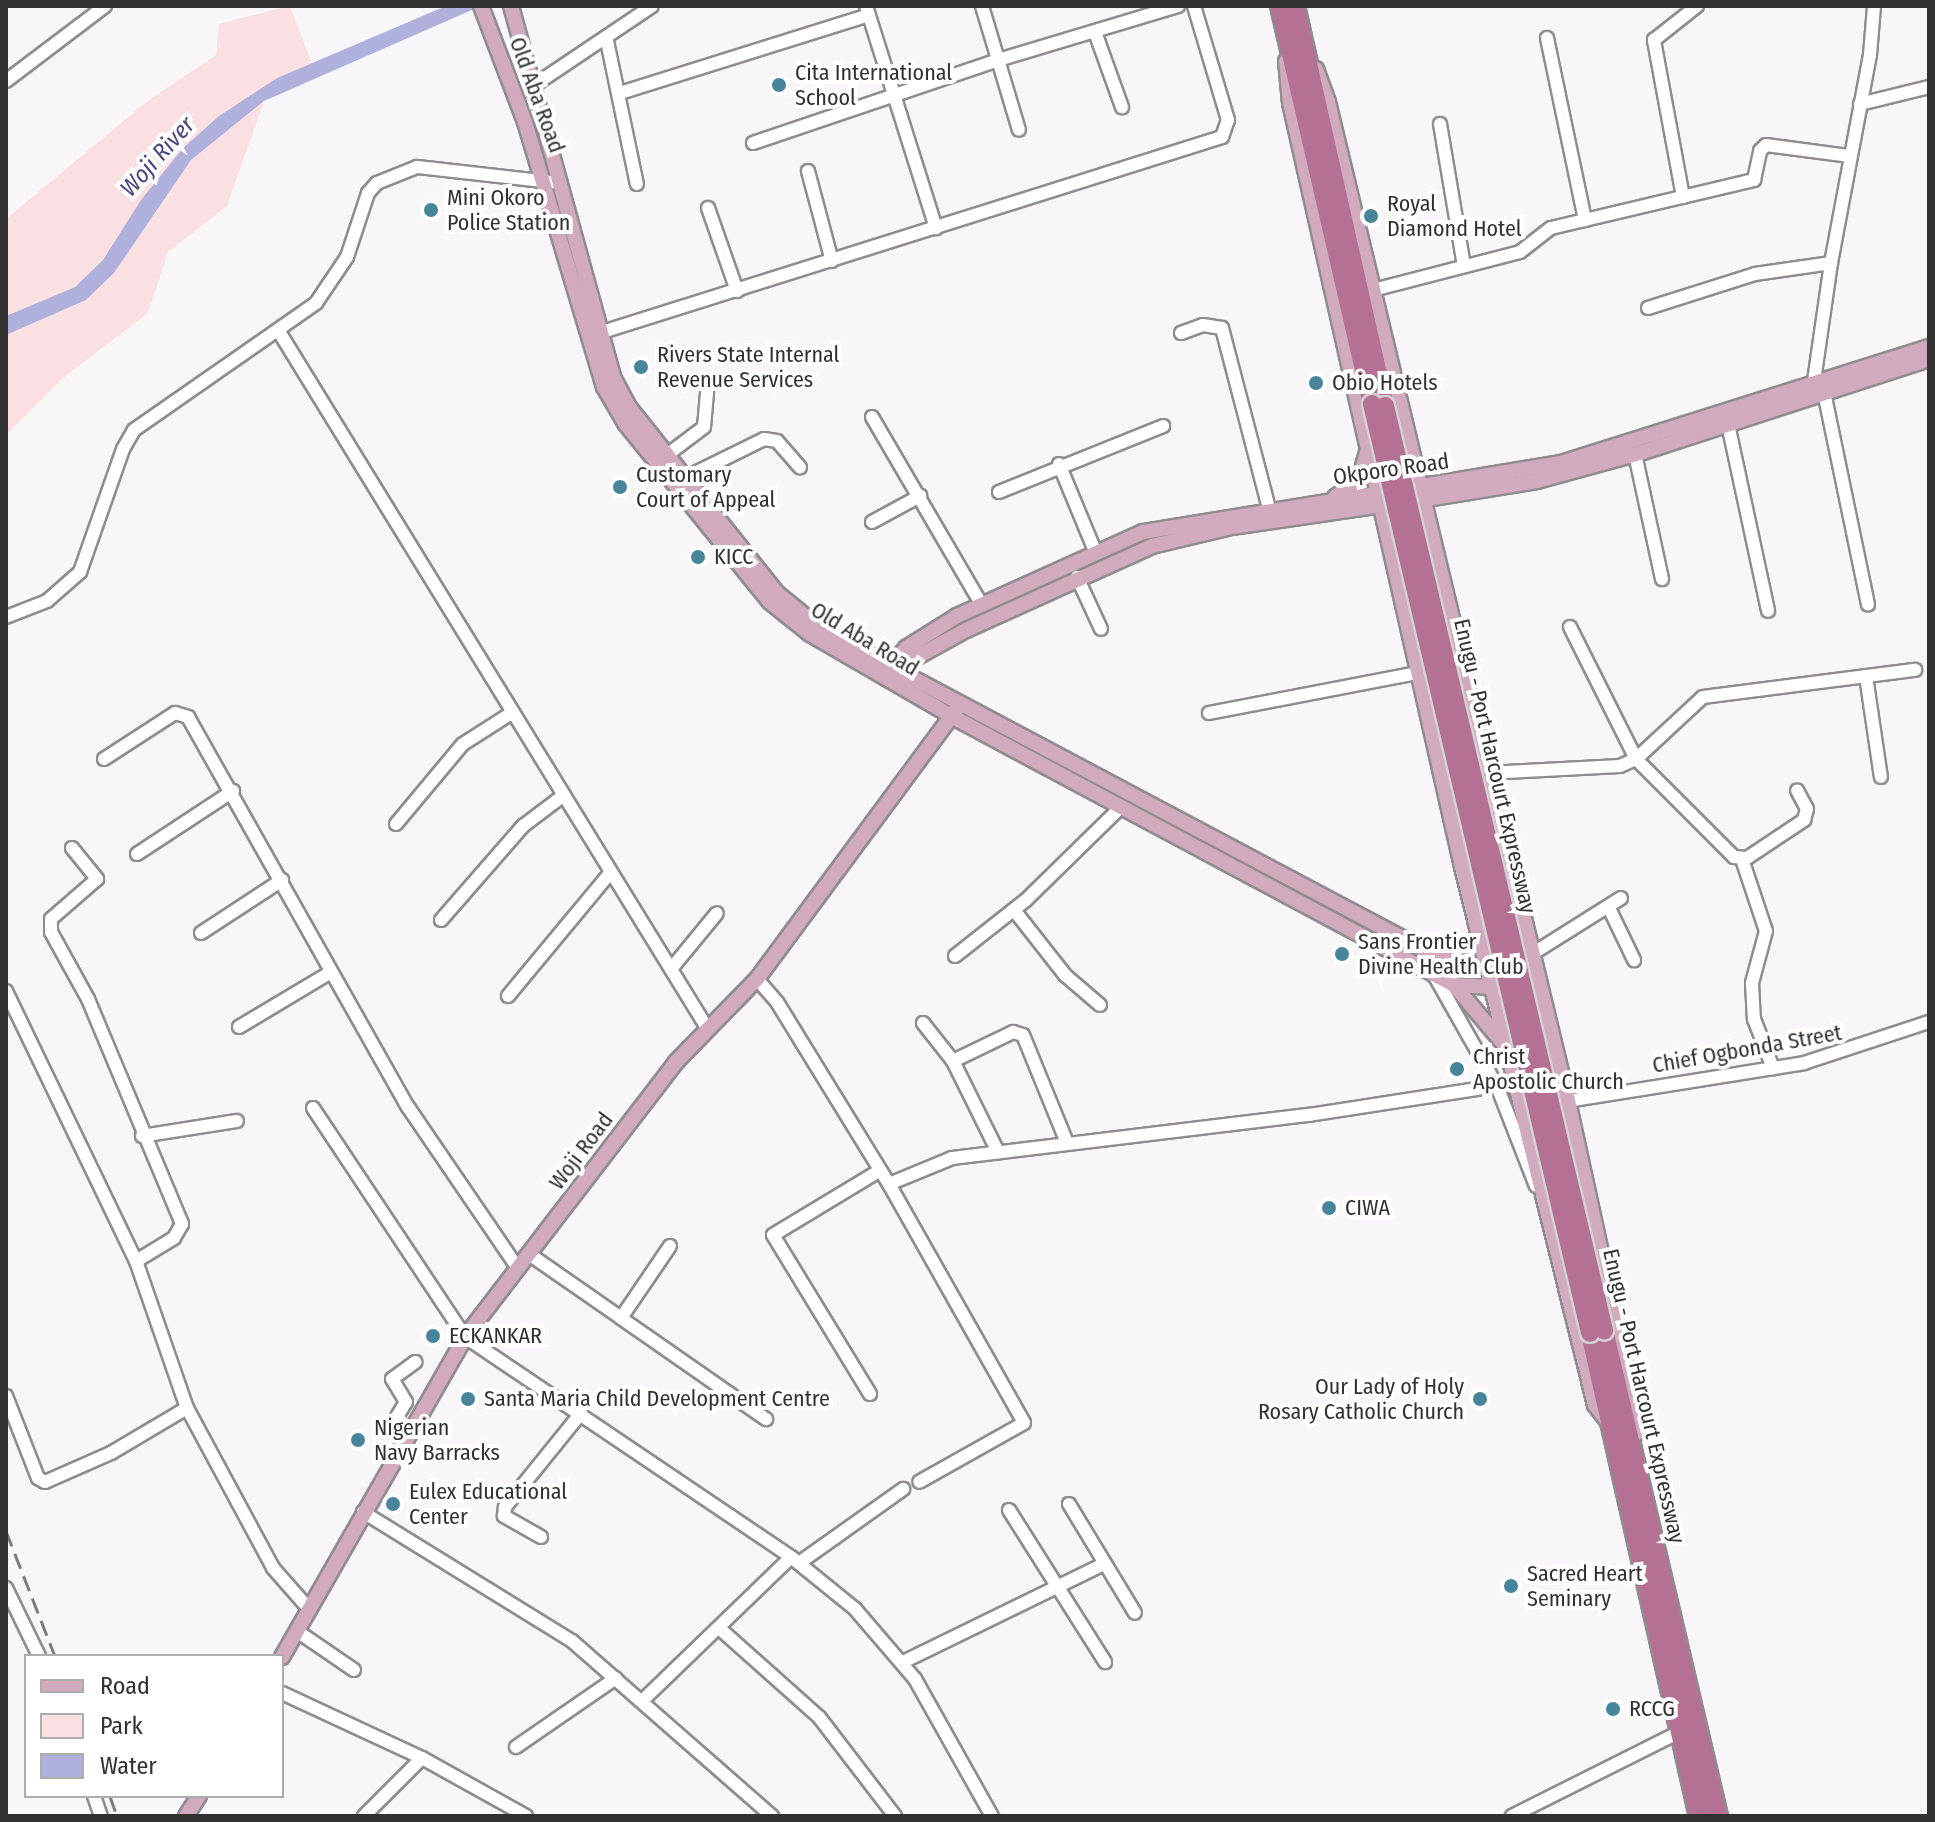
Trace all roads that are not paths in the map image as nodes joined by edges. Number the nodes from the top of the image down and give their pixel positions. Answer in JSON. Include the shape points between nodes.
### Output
{"nodes":[{"id":1,"x":481,"y":6,"type":"edge"},
{"id":2,"x":652,"y":6,"type":"edge"},
{"id":3,"x":982,"y":6,"type":"edge"},
{"id":4,"x":1178,"y":6,"type":"edge"},
{"id":5,"x":1194,"y":6,"type":"edge"},
{"id":6,"x":1697,"y":6,"type":"edge"},
{"id":7,"x":1874,"y":6,"type":"edge"},
{"id":8,"x":99,"y":8,"type":"edge"},
{"id":9,"x":1164,"y":8,"type":"edge"},
{"id":10,"x":512,"y":10,"type":"edge"},
{"id":11,"x":868,"y":11,"type":"edge"},
{"id":12,"x":1289,"y":11,"type":"edge"},
{"id":13,"x":1095,"y":32,"type":"junction"},
{"id":14,"x":1547,"y":38,"type":"dead end"},
{"id":15,"x":607,"y":41,"type":"junction"},
{"id":16,"x":998,"y":60,"type":"junction"},
{"id":17,"x":6,"y":81,"type":"edge"},
{"id":18,"x":533,"y":86,"type":"junction"},
{"id":19,"x":1929,"y":87,"type":"edge"},
{"id":20,"x":620,"y":93,"type":"junction"},
{"id":21,"x":894,"y":94,"type":"junction"},
{"id":22,"x":1860,"y":104,"type":"junction"},
{"id":23,"x":1122,"y":107,"type":"dead end"},
{"id":24,"x":1440,"y":124,"type":"dead end"},
{"id":25,"x":1019,"y":130,"type":"dead end"},
{"id":26,"x":753,"y":143,"type":"dead end"},
{"id":27,"x":1850,"y":156,"type":"junction"},
{"id":28,"x":808,"y":171,"type":"dead end"},
{"id":29,"x":552,"y":182,"type":"junction"},
{"id":30,"x":637,"y":184,"type":"dead end"},
{"id":31,"x":1683,"y":197,"type":"junction"},
{"id":32,"x":708,"y":208,"type":"dead end"},
{"id":33,"x":1585,"y":220,"type":"junction"},
{"id":34,"x":936,"y":228,"type":"junction"},
{"id":35,"x":832,"y":261,"type":"junction"},
{"id":36,"x":1831,"y":263,"type":"junction"},
{"id":37,"x":1464,"y":266,"type":"junction"},
{"id":38,"x":1373,"y":290,"type":"junction"},
{"id":39,"x":737,"y":291,"type":"junction"},
{"id":40,"x":1648,"y":308,"type":"dead end"},
{"id":41,"x":278,"y":330,"type":"junction"},
{"id":42,"x":599,"y":333,"type":"junction"},
{"id":43,"x":1181,"y":333,"type":"dead end"},
{"id":44,"x":1929,"y":347,"type":"edge"},
{"id":45,"x":1929,"y":359,"type":"edge"},
{"id":46,"x":1819,"y":386,"type":"junction"},
{"id":47,"x":707,"y":390,"type":"dead end"},
{"id":48,"x":872,"y":417,"type":"dead end"},
{"id":49,"x":1728,"y":424,"type":"junction"},
{"id":50,"x":1163,"y":426,"type":"dead end"},
{"id":51,"x":1368,"y":443,"type":"junction"},
{"id":52,"x":1635,"y":454,"type":"junction"},
{"id":53,"x":667,"y":455,"type":"junction"},
{"id":54,"x":1059,"y":464,"type":"junction"},
{"id":55,"x":800,"y":467,"type":"dead end"},
{"id":56,"x":685,"y":478,"type":"junction"},
{"id":57,"x":999,"y":492,"type":"dead end"},
{"id":58,"x":1421,"y":494,"type":"junction"},
{"id":59,"x":1468,"y":494,"type":"junction"},
{"id":60,"x":920,"y":496,"type":"junction"},
{"id":61,"x":1381,"y":499,"type":"junction"},
{"id":62,"x":1332,"y":506,"type":"junction"},
{"id":63,"x":1269,"y":509,"type":"junction"},
{"id":64,"x":872,"y":522,"type":"dead end"},
{"id":65,"x":1095,"y":551,"type":"junction"},
{"id":66,"x":1394,"y":555,"type":"junction"},
{"id":67,"x":1438,"y":565,"type":"junction"},
{"id":68,"x":1077,"y":577,"type":"junction"},
{"id":69,"x":1662,"y":579,"type":"dead end"},
{"id":70,"x":1868,"y":604,"type":"dead end"},
{"id":71,"x":982,"y":605,"type":"junction"},
{"id":72,"x":1768,"y":611,"type":"dead end"},
{"id":73,"x":6,"y":617,"type":"edge"},
{"id":74,"x":1570,"y":627,"type":"dead end"},
{"id":75,"x":1101,"y":629,"type":"dead end"},
{"id":76,"x":1915,"y":670,"type":"dead end"},
{"id":77,"x":1421,"y":672,"type":"junction"},
{"id":78,"x":890,"y":673,"type":"junction"},
{"id":79,"x":1866,"y":676,"type":"junction"},
{"id":80,"x":957,"y":710,"type":"junction"},
{"id":81,"x":513,"y":712,"type":"junction"},
{"id":82,"x":1209,"y":713,"type":"dead end"},
{"id":83,"x":104,"y":759,"type":"dead end"},
{"id":84,"x":1636,"y":759,"type":"junction"},
{"id":85,"x":1487,"y":773,"type":"junction"},
{"id":86,"x":1881,"y":777,"type":"dead end"},
{"id":87,"x":1797,"y":790,"type":"dead end"},
{"id":88,"x":233,"y":791,"type":"junction"},
{"id":89,"x":564,"y":795,"type":"junction"},
{"id":90,"x":1122,"y":806,"type":"junction"},
{"id":91,"x":396,"y":824,"type":"dead end"},
{"id":92,"x":1504,"y":841,"type":"junction"},
{"id":93,"x":72,"y":848,"type":"dead end"},
{"id":94,"x":137,"y":854,"type":"dead end"},
{"id":95,"x":1742,"y":859,"type":"junction"},
{"id":96,"x":610,"y":873,"type":"junction"},
{"id":97,"x":1468,"y":879,"type":"junction"},
{"id":98,"x":282,"y":880,"type":"junction"},
{"id":99,"x":1621,"y":898,"type":"dead end"},
{"id":100,"x":1609,"y":908,"type":"junction"},
{"id":101,"x":1014,"y":910,"type":"junction"},
{"id":102,"x":717,"y":913,"type":"dead end"},
{"id":103,"x":441,"y":920,"type":"dead end"},
{"id":104,"x":1481,"y":932,"type":"junction"},
{"id":105,"x":201,"y":933,"type":"dead end"},
{"id":106,"x":1532,"y":954,"type":"junction"},
{"id":107,"x":955,"y":956,"type":"dead end"},
{"id":108,"x":1634,"y":960,"type":"dead end"},
{"id":109,"x":671,"y":969,"type":"junction"},
{"id":110,"x":331,"y":972,"type":"junction"},
{"id":111,"x":1433,"y":973,"type":"junction"},
{"id":112,"x":757,"y":979,"type":"junction"},
{"id":113,"x":1454,"y":985,"type":"junction"},
{"id":114,"x":1493,"y":987,"type":"junction"},
{"id":115,"x":6,"y":991,"type":"edge"},
{"id":116,"x":508,"y":996,"type":"dead end"},
{"id":117,"x":1100,"y":1005,"type":"dead end"},
{"id":118,"x":1929,"y":1022,"type":"edge"},
{"id":119,"x":923,"y":1023,"type":"dead end"},
{"id":120,"x":239,"y":1027,"type":"dead end"},
{"id":121,"x":707,"y":1028,"type":"junction"},
{"id":122,"x":1509,"y":1050,"type":"junction"},
{"id":123,"x":953,"y":1061,"type":"junction"},
{"id":124,"x":1773,"y":1068,"type":"junction"},
{"id":125,"x":1497,"y":1086,"type":"junction"},
{"id":126,"x":1568,"y":1101,"type":"junction"},
{"id":127,"x":313,"y":1108,"type":"dead end"},
{"id":128,"x":237,"y":1121,"type":"dead end"},
{"id":129,"x":142,"y":1136,"type":"junction"},
{"id":130,"x":1067,"y":1143,"type":"junction"},
{"id":131,"x":998,"y":1152,"type":"junction"},
{"id":132,"x":879,"y":1171,"type":"junction"},
{"id":133,"x":889,"y":1184,"type":"junction"},
{"id":134,"x":1544,"y":1195,"type":"junction"},
{"id":135,"x":670,"y":1246,"type":"dead end"},
{"id":136,"x":529,"y":1254,"type":"junction"},
{"id":137,"x":136,"y":1261,"type":"junction"},
{"id":138,"x":518,"y":1268,"type":"junction"},
{"id":139,"x":621,"y":1318,"type":"junction"},
{"id":140,"x":1597,"y":1332,"type":"junction"},
{"id":141,"x":465,"y":1337,"type":"junction"},
{"id":142,"x":415,"y":1362,"type":"dead end"},
{"id":143,"x":870,"y":1394,"type":"dead end"},
{"id":144,"x":6,"y":1396,"type":"edge"},
{"id":145,"x":187,"y":1408,"type":"junction"},
{"id":146,"x":581,"y":1413,"type":"junction"},
{"id":147,"x":766,"y":1419,"type":"dead end"},
{"id":148,"x":392,"y":1425,"type":"dead end"},
{"id":149,"x":1613,"y":1429,"type":"junction"},
{"id":150,"x":1639,"y":1479,"type":"junction"},
{"id":151,"x":919,"y":1482,"type":"dead end"},
{"id":152,"x":903,"y":1489,"type":"dead end"},
{"id":153,"x":1069,"y":1504,"type":"dead end"},
{"id":154,"x":1009,"y":1510,"type":"dead end"},
{"id":155,"x":363,"y":1512,"type":"junction"},
{"id":156,"x":541,"y":1537,"type":"dead end"},
{"id":157,"x":795,"y":1560,"type":"junction"},
{"id":158,"x":1104,"y":1564,"type":"junction"},
{"id":159,"x":6,"y":1588,"type":"edge"},
{"id":160,"x":1057,"y":1590,"type":"junction"},
{"id":161,"x":309,"y":1609,"type":"junction"},
{"id":162,"x":1135,"y":1613,"type":"dead end"},
{"id":163,"x":719,"y":1628,"type":"junction"},
{"id":164,"x":297,"y":1631,"type":"junction"},
{"id":165,"x":38,"y":1654,"type":"edge"},
{"id":166,"x":284,"y":1654,"type":"edge"},
{"id":167,"x":903,"y":1662,"type":"junction"},
{"id":168,"x":1105,"y":1662,"type":"dead end"},
{"id":169,"x":354,"y":1670,"type":"dead end"},
{"id":170,"x":616,"y":1678,"type":"junction"},
{"id":171,"x":284,"y":1694,"type":"edge"},
{"id":172,"x":642,"y":1701,"type":"junction"},
{"id":173,"x":1682,"y":1731,"type":"junction"},
{"id":174,"x":516,"y":1747,"type":"dead end"},
{"id":175,"x":422,"y":1758,"type":"junction"},
{"id":176,"x":198,"y":1798,"type":"edge"},
{"id":177,"x":186,"y":1816,"type":"edge"},
{"id":178,"x":364,"y":1816,"type":"edge"},
{"id":179,"x":526,"y":1816,"type":"edge"},
{"id":180,"x":772,"y":1816,"type":"edge"},
{"id":181,"x":895,"y":1816,"type":"edge"},
{"id":182,"x":992,"y":1816,"type":"edge"},
{"id":183,"x":1512,"y":1816,"type":"edge"},
{"id":184,"x":1699,"y":1816,"type":"edge"},
{"id":185,"x":1718,"y":1816,"type":"edge"}],
"edges":[{"from":1,"to":29,"type":"main road","name":"Old Aba Road"},
{"from":2,"to":15,"type":"street"},
{"from":3,"to":16,"type":"street"},
{"from":4,"to":9,"type":"street"},
{"from":5,"to":34,"type":"street","via":[[1228,120],[1227,134]]},
{"from":6,"to":31,"type":"street","via":[[1654,40]]},
{"from":7,"to":22,"type":"street"},
{"from":8,"to":17,"type":"street"},
{"from":9,"to":13,"type":"street"},
{"from":10,"to":18,"type":"main road","name":"Old Aba Road"},
{"from":11,"to":20,"type":"street"},
{"from":11,"to":21,"type":"street"},
{"from":12,"to":38,"type":"main road","via":[[1328,102]]},
{"from":12,"to":51,"type":"main road","via":[[1290,103]]},
{"from":12,"to":140,"type":"highway","name":"Enugu - Port Harcourt Expressway","bridge":true},
{"from":13,"to":16,"type":"street"},
{"from":13,"to":23,"type":"street"},
{"from":14,"to":33,"type":"street"},
{"from":15,"to":18,"type":"street"},
{"from":15,"to":20,"type":"street"},
{"from":16,"to":21,"type":"street"},
{"from":16,"to":25,"type":"street"},
{"from":18,"to":29,"type":"main road","name":"Old Aba Road"},
{"from":19,"to":22,"type":"street"},
{"from":20,"to":30,"type":"street"},
{"from":21,"to":26,"type":"street"},
{"from":21,"to":34,"type":"street"},
{"from":22,"to":27,"type":"street"},
{"from":24,"to":37,"type":"street"},
{"from":27,"to":31,"type":"street","via":[[1766,145],[1754,180]]},
{"from":27,"to":36,"type":"street"},
{"from":28,"to":35,"type":"street"},
{"from":29,"to":41,"type":"street","via":[[417,167],[377,183],[368,193],[335,280],[316,303]]},
{"from":29,"to":42,"type":"main road","name":"Old Aba Road"},
{"from":29,"to":78,"type":"main road","name":"Old Aba Road","via":[[595,367],[625,423],[770,602],[810,634]]},
{"from":31,"to":33,"type":"street"},
{"from":32,"to":39,"type":"street"},
{"from":33,"to":37,"type":"street","via":[[1551,228],[1520,252]]},
{"from":34,"to":35,"type":"street"},
{"from":35,"to":39,"type":"street"},
{"from":36,"to":40,"type":"street","via":[[1755,274]]},
{"from":36,"to":46,"type":"street"},
{"from":37,"to":38,"type":"street"},
{"from":38,"to":58,"type":"main road"},
{"from":39,"to":42,"type":"street"},
{"from":41,"to":73,"type":"street","via":[[134,430],[123,449],[87,563],[47,601]]},
{"from":41,"to":81,"type":"street"},
{"from":42,"to":53,"type":"main road","name":"Old Aba Road","via":[[624,398]]},
{"from":43,"to":63,"type":"street","via":[[1203,325],[1222,328]]},
{"from":44,"to":46,"type":"main road","name":"Okporo Road"},
{"from":45,"to":46,"type":"main road","name":"Okporo Road"},
{"from":46,"to":49,"type":"main road","name":"Okporo Road"},
{"from":46,"to":58,"type":"main road","name":"Okporo Road","via":[[1561,463]]},
{"from":46,"to":70,"type":"street"},
{"from":47,"to":53,"type":"street","via":[[704,427]]},
{"from":48,"to":60,"type":"street"},
{"from":49,"to":52,"type":"main road","name":"Okporo Road"},
{"from":49,"to":72,"type":"street"},
{"from":50,"to":54,"type":"street"},
{"from":51,"to":61,"type":"main road"},
{"from":51,"to":62,"type":"main road","via":[[1359,480]]},
{"from":52,"to":59,"type":"main road","name":"Okporo Road"},
{"from":52,"to":69,"type":"street"},
{"from":53,"to":56,"type":"main road","name":"Old Aba Road"},
{"from":54,"to":57,"type":"street"},
{"from":54,"to":65,"type":"street"},
{"from":55,"to":56,"type":"street","via":[[777,441],[764,439]]},
{"from":56,"to":78,"type":"main road","name":"Old Aba Road","via":[[785,600]]},
{"from":58,"to":59,"type":"main road","name":"Okporo Road"},
{"from":58,"to":61,"type":"main road","name":"Okporo Road"},
{"from":58,"to":67,"type":"main road"},
{"from":59,"to":67,"type":"main road","via":[[1451,499],[1437,514]]},
{"from":60,"to":64,"type":"street"},
{"from":60,"to":71,"type":"street"},
{"from":61,"to":62,"type":"main road","name":"Okporo Road"},
{"from":61,"to":66,"type":"main road"},
{"from":62,"to":63,"type":"main road","name":"Okporo Road"},
{"from":62,"to":66,"type":"main road","via":[[1376,518]]},
{"from":62,"to":68,"type":"main road","name":"Okporo Road","via":[[1176,539]]},
{"from":63,"to":65,"type":"main road","name":"Okporo Road","via":[[1154,529]]},
{"from":65,"to":71,"type":"main road","name":"Okporo Road"},
{"from":66,"to":77,"type":"main road"},
{"from":67,"to":85,"type":"main road"},
{"from":68,"to":75,"type":"street"},
{"from":68,"to":78,"type":"main road","name":"Okporo Road"},
{"from":71,"to":78,"type":"main road","name":"Okporo Road","via":[[915,641]]},
{"from":74,"to":84,"type":"street"},
{"from":76,"to":79,"type":"street"},
{"from":77,"to":82,"type":"street"},
{"from":77,"to":97,"type":"main road"},
{"from":78,"to":80,"type":"main road","name":"Old Aba Road"},
{"from":79,"to":84,"type":"street","via":[[1703,697]]},
{"from":79,"to":86,"type":"street"},
{"from":80,"to":90,"type":"main road","name":"Old Aba Road"},
{"from":80,"to":104,"type":"main road","name":"Old Aba Road","via":[[1436,956],[1463,957]]},
{"from":80,"to":112,"type":"main road","name":"Woji Road"},
{"from":81,"to":89,"type":"street"},
{"from":81,"to":91,"type":"street","via":[[463,744]]},
{"from":83,"to":88,"type":"street","via":[[175,713],[184,713]]},
{"from":84,"to":85,"type":"street","via":[[1605,769]]},
{"from":84,"to":95,"type":"street"},
{"from":85,"to":92,"type":"main road"},
{"from":87,"to":95,"type":"street","via":[[1807,809],[1804,820]]},
{"from":88,"to":94,"type":"street"},
{"from":88,"to":98,"type":"street"},
{"from":89,"to":96,"type":"street"},
{"from":89,"to":103,"type":"street","via":[[523,826]]},
{"from":90,"to":101,"type":"street"},
{"from":90,"to":111,"type":"main road","name":"Old Aba Road"},
{"from":92,"to":97,"type":"main road","via":[[1484,832],[1472,837]]},
{"from":92,"to":106,"type":"main road"},
{"from":93,"to":129,"type":"street","via":[[97,879],[51,919],[51,932],[88,999]]},
{"from":95,"to":124,"type":"street","via":[[1766,931],[1752,983],[1754,1019]]},
{"from":96,"to":109,"type":"street"},
{"from":96,"to":116,"type":"street"},
{"from":97,"to":104,"type":"main road"},
{"from":98,"to":105,"type":"street"},
{"from":98,"to":110,"type":"street"},
{"from":99,"to":100,"type":"street"},
{"from":100,"to":106,"type":"street"},
{"from":100,"to":108,"type":"street"},
{"from":101,"to":107,"type":"street"},
{"from":101,"to":117,"type":"street","via":[[1065,975]]},
{"from":102,"to":109,"type":"street"},
{"from":104,"to":114,"type":"main road"},
{"from":106,"to":114,"type":"main road","via":[[1520,972]]},
{"from":106,"to":126,"type":"main road"},
{"from":109,"to":121,"type":"street"},
{"from":110,"to":120,"type":"street"},
{"from":110,"to":138,"type":"street","via":[[408,1107]]},
{"from":111,"to":113,"type":"main road","name":"Old Aba Road"},
{"from":111,"to":125,"type":"street"},
{"from":112,"to":121,"type":"main road","name":"Woji Road"},
{"from":112,"to":132,"type":"street","via":[[777,1002]]},
{"from":113,"to":114,"type":"main road","name":"Old Aba Road"},
{"from":113,"to":122,"type":"main road"},
{"from":114,"to":122,"type":"main road"},
{"from":115,"to":137,"type":"street"},
{"from":118,"to":124,"type":"street","name":"Chief Ogbonda Street","via":[[1847,1052]]},
{"from":119,"to":123,"type":"street"},
{"from":121,"to":136,"type":"main road","name":"Woji Road"},
{"from":122,"to":134,"type":"main road"},
{"from":123,"to":130,"type":"street","via":[[1013,1032],[1023,1035]]},
{"from":123,"to":131,"type":"street"},
{"from":124,"to":126,"type":"street","name":"Chief Ogbonda Street"},
{"from":125,"to":130,"type":"street","via":[[1309,1115]]},
{"from":125,"to":134,"type":"street","via":[[1538,1193]]},
{"from":126,"to":150,"type":"main road","via":[[1631,1389]]},
{"from":127,"to":141,"type":"street"},
{"from":128,"to":129,"type":"street"},
{"from":129,"to":137,"type":"street","via":[[182,1224],[174,1238]]},
{"from":130,"to":131,"type":"street"},
{"from":131,"to":133,"type":"street","via":[[940,1161]]},
{"from":132,"to":133,"type":"street"},
{"from":132,"to":143,"type":"street","via":[[773,1235]]},
{"from":133,"to":151,"type":"street","via":[[1024,1423]]},
{"from":134,"to":149,"type":"main road","via":[[1595,1405]]},
{"from":135,"to":139,"type":"street"},
{"from":136,"to":138,"type":"main road","name":"Woji Road"},
{"from":136,"to":139,"type":"street"},
{"from":137,"to":145,"type":"street"},
{"from":138,"to":141,"type":"main road","name":"Woji Road"},
{"from":139,"to":147,"type":"street"},
{"from":140,"to":149,"type":"highway","name":"Enugu - Port Harcourt Expressway"},
{"from":140,"to":150,"type":"highway","name":"Enugu - Port Harcourt Expressway"},
{"from":141,"to":146,"type":"street"},
{"from":141,"to":155,"type":"main road","name":"Woji Road"},
{"from":142,"to":148,"type":"street","via":[[392,1379],[406,1402]]},
{"from":144,"to":145,"type":"street","via":[[38,1478],[45,1482],[111,1453]]},
{"from":145,"to":161,"type":"street","via":[[266,1557]]},
{"from":146,"to":156,"type":"street","via":[[505,1507],[504,1516]]},
{"from":146,"to":157,"type":"street"},
{"from":149,"to":173,"type":"highway","name":"Enugu - Port Harcourt Expressway"},
{"from":150,"to":185,"type":"highway","name":"Enugu - Port Harcourt Expressway"},
{"from":152,"to":157,"type":"street"},
{"from":153,"to":158,"type":"street"},
{"from":154,"to":160,"type":"street"},
{"from":155,"to":161,"type":"main road","name":"Woji Road"},
{"from":155,"to":170,"type":"street","via":[[572,1641]]},
{"from":157,"to":163,"type":"street"},
{"from":157,"to":167,"type":"street","via":[[855,1609]]},
{"from":158,"to":160,"type":"street"},
{"from":158,"to":162,"type":"street"},
{"from":159,"to":165,"type":"street"},
{"from":160,"to":167,"type":"street"},
{"from":160,"to":168,"type":"street"},
{"from":161,"to":164,"type":"main road","name":"Woji Road"},
{"from":163,"to":172,"type":"street"},
{"from":163,"to":181,"type":"street","via":[[819,1717]]},
{"from":164,"to":166,"type":"main road","name":"Woji Road"},
{"from":164,"to":169,"type":"street"},
{"from":167,"to":182,"type":"street"},
{"from":170,"to":172,"type":"street"},
{"from":170,"to":174,"type":"street"},
{"from":171,"to":175,"type":"street"},
{"from":172,"to":180,"type":"street"},
{"from":173,"to":183,"type":"street"},
{"from":173,"to":184,"type":"highway","name":"Enugu - Port Harcourt Expressway"},
{"from":175,"to":178,"type":"street"},
{"from":175,"to":179,"type":"street"},
{"from":176,"to":177,"type":"main road"}]}
